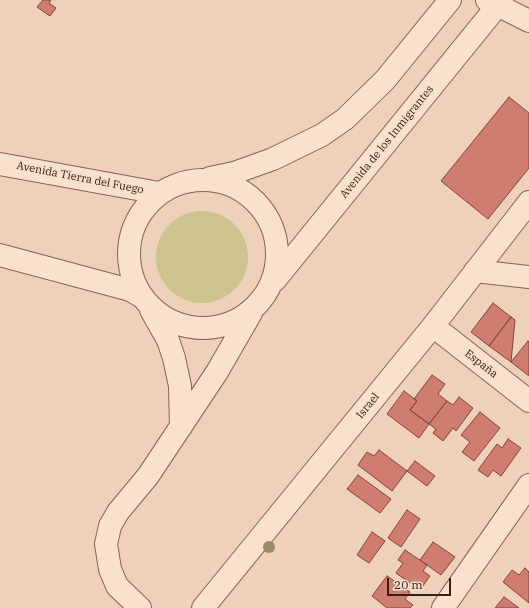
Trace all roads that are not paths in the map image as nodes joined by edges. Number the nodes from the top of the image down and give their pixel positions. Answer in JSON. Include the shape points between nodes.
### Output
{"nodes":[{"id":1,"x":450,"y":0,"type":"edge"},
{"id":2,"x":496,"y":2,"type":"edge"},
{"id":3,"x":529,"y":21,"type":"edge"},
{"id":4,"x":0,"y":164,"type":"edge"},
{"id":5,"x":202,"y":180,"type":"junction"},
{"id":6,"x":159,"y":193,"type":"junction"},
{"id":7,"x":529,"y":202,"type":"edge"},
{"id":8,"x":0,"y":255,"type":"edge"},
{"id":9,"x":475,"y":272,"type":"junction"},
{"id":10,"x":529,"y":277,"type":"edge"},
{"id":11,"x":272,"y":284,"type":"junction"},
{"id":12,"x":145,"y":300,"type":"junction"},
{"id":13,"x":251,"y":312,"type":"junction"},
{"id":14,"x":433,"y":326,"type":"junction"},
{"id":15,"x":529,"y":401,"type":"edge"},
{"id":16,"x":181,"y":427,"type":"junction"},
{"id":17,"x":529,"y":485,"type":"edge"},
{"id":18,"x":140,"y":608,"type":"edge"},
{"id":19,"x":203,"y":608,"type":"edge"},
{"id":20,"x":443,"y":608,"type":"edge"}],
"edges":[{"from":1,"to":5,"type":"street","via":[[385,80],[345,119],[322,135],[273,160]]},
{"from":2,"to":3,"type":"street"},
{"from":2,"to":11,"type":"street","name":"Avenida de los Inmigrantes"},
{"from":4,"to":6,"type":"street","name":"Avenida Tierra del Fuego"},
{"from":5,"to":6,"type":"street","via":[[188,181]]},
{"from":5,"to":11,"type":"street","via":[[231,185],[248,194],[262,208],[272,225],[277,243],[278,263]]},
{"from":6,"to":12,"type":"street","via":[[141,214],[134,226],[130,242],[128,258],[131,274]]},
{"from":7,"to":9,"type":"street","name":"Israel"},
{"from":8,"to":12,"type":"street","via":[[130,290]]},
{"from":9,"to":10,"type":"street"},
{"from":9,"to":14,"type":"street","name":"Israel"},
{"from":11,"to":13,"type":"street"},
{"from":12,"to":13,"type":"street","via":[[161,316],[176,324],[193,328],[226,325]]},
{"from":12,"to":16,"type":"street","via":[[168,340],[174,358],[180,386]]},
{"from":13,"to":16,"type":"street","via":[[225,359]]},
{"from":14,"to":15,"type":"street","name":"España"},
{"from":14,"to":19,"type":"street","name":"Israel"},
{"from":16,"to":18,"type":"street","via":[[148,476],[118,512],[108,535],[107,558],[117,586]]},
{"from":17,"to":20,"type":"street"}]}
